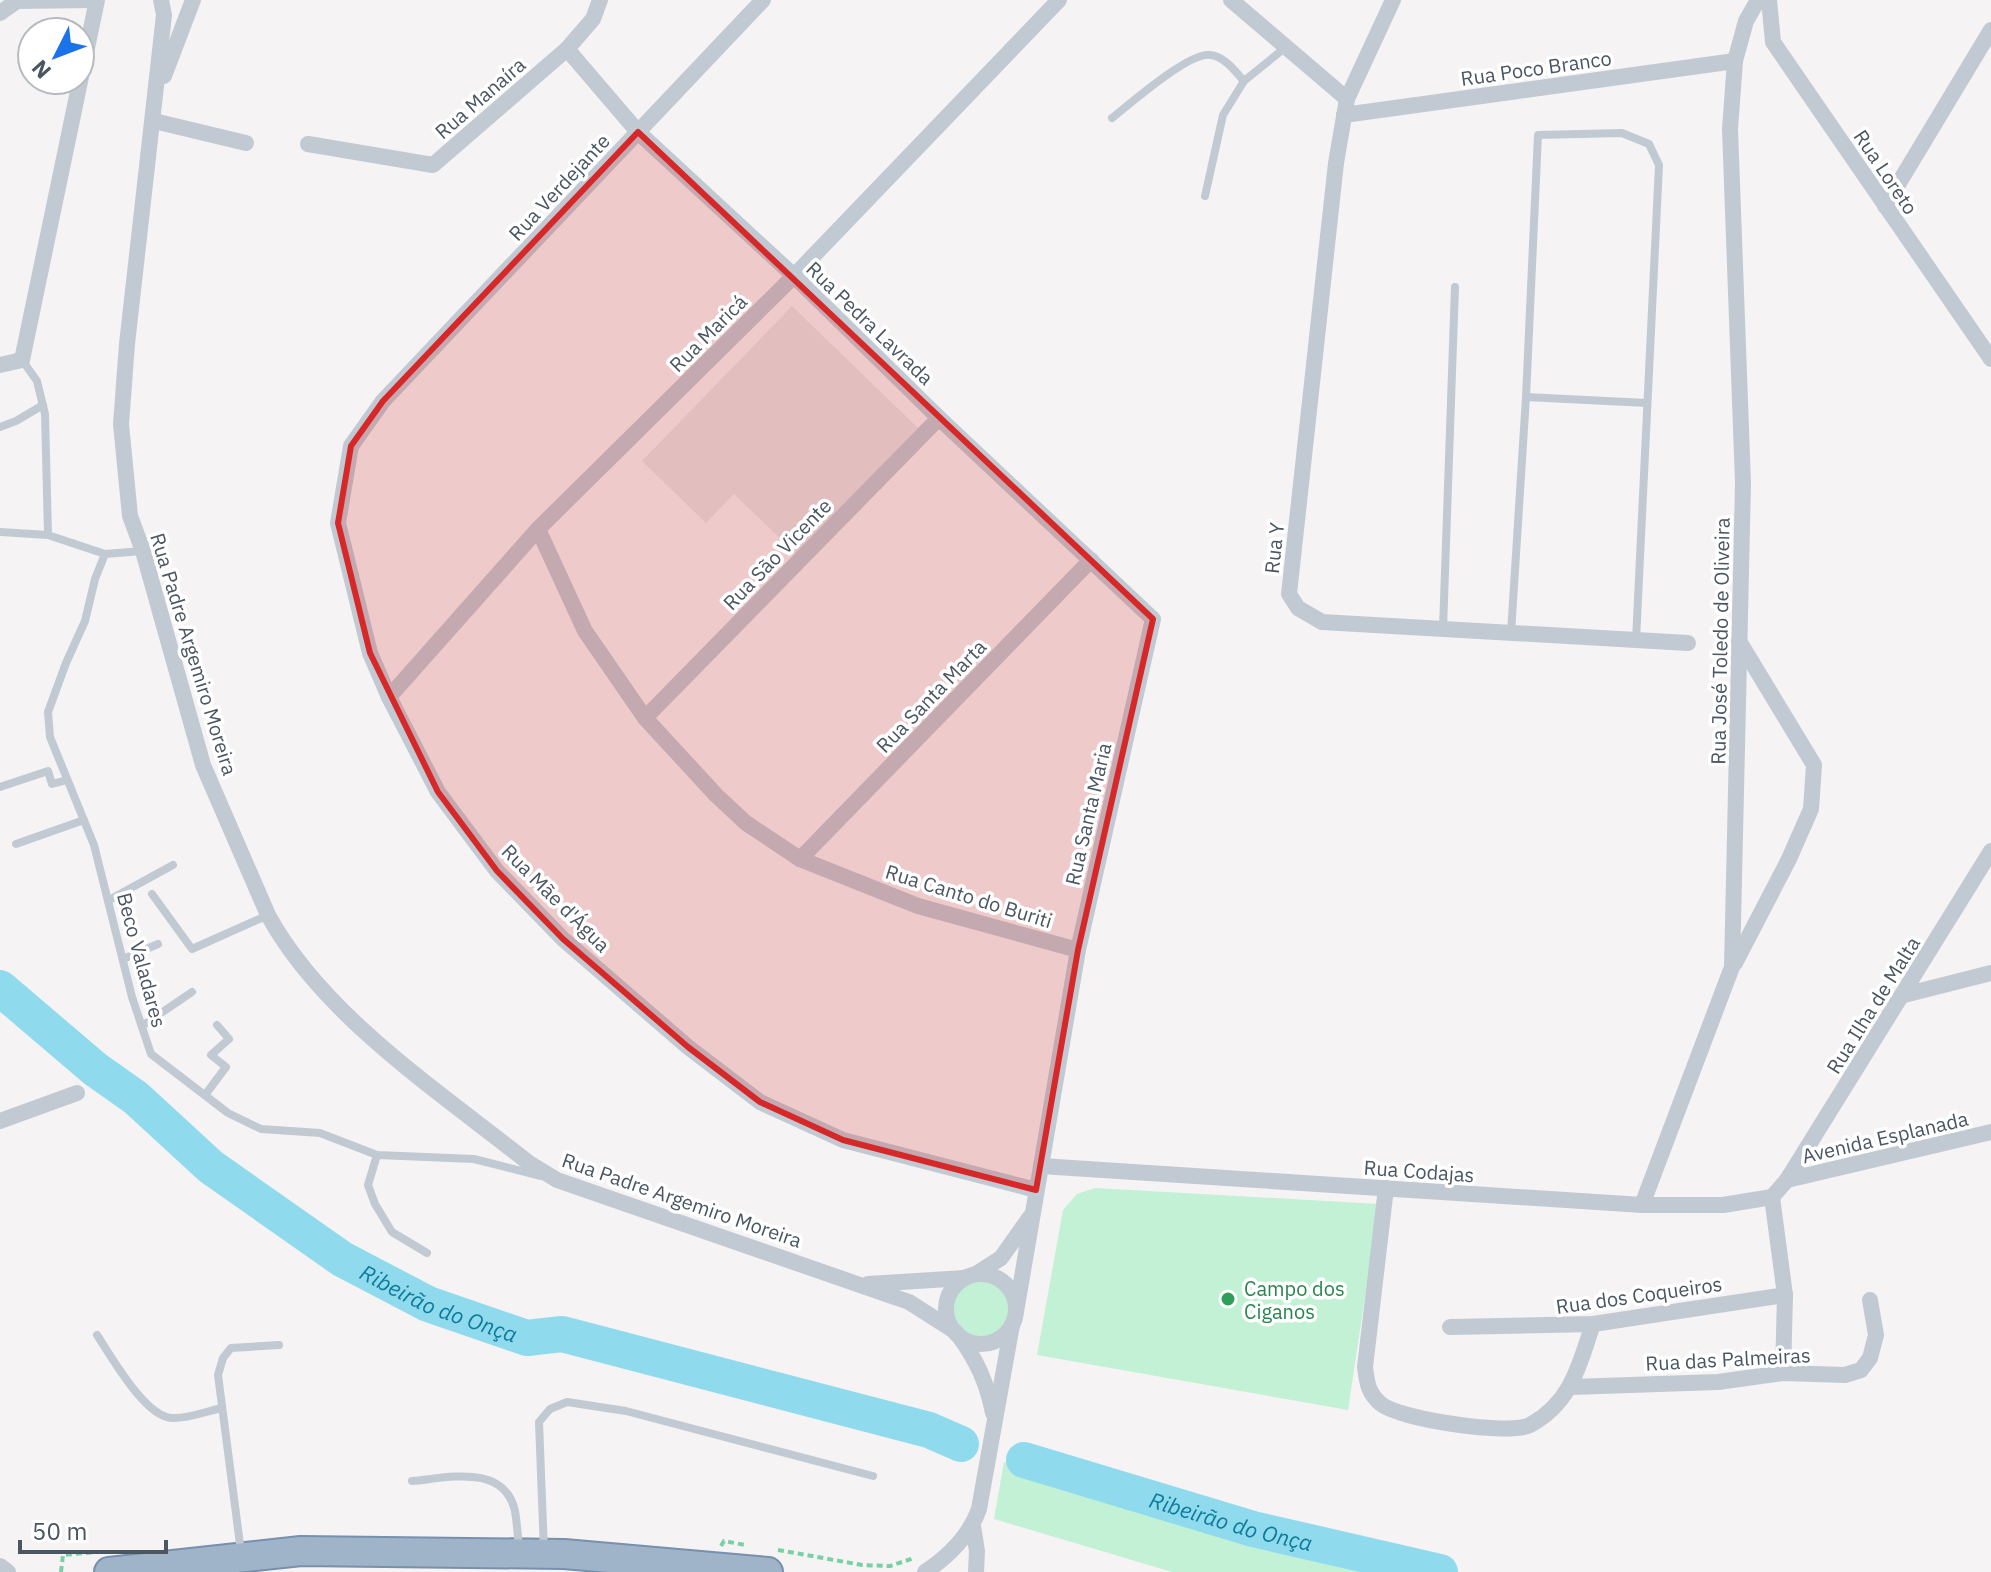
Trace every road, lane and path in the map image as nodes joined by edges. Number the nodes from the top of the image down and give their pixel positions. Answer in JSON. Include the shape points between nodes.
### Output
{"nodes":[{"id":1,"x":96,"y":0,"type":"edge"},
{"id":2,"x":193,"y":0,"type":"edge"},
{"id":3,"x":600,"y":0,"type":"edge"},
{"id":4,"x":763,"y":0,"type":"edge"},
{"id":5,"x":1059,"y":0,"type":"edge"},
{"id":6,"x":1231,"y":0,"type":"edge"},
{"id":7,"x":1393,"y":0,"type":"edge"},
{"id":8,"x":1758,"y":0,"type":"edge"},
{"id":9,"x":1769,"y":0,"type":"edge"},
{"id":10,"x":165,"y":5,"type":"edge"},
{"id":11,"x":0,"y":13,"type":"edge"},
{"id":12,"x":1991,"y":30,"type":"edge"},
{"id":13,"x":1286,"y":47,"type":"junction"},
{"id":14,"x":567,"y":49,"type":"junction"},
{"id":15,"x":1735,"y":61,"type":"junction"},
{"id":16,"x":1244,"y":81,"type":"junction"},
{"id":17,"x":156,"y":96,"type":"junction"},
{"id":18,"x":1345,"y":107,"type":"junction"},
{"id":19,"x":1112,"y":118,"type":"dead end"},
{"id":20,"x":154,"y":121,"type":"junction"},
{"id":21,"x":638,"y":132,"type":"junction"},
{"id":22,"x":246,"y":143,"type":"dead end"},
{"id":23,"x":308,"y":144,"type":"dead end"},
{"id":24,"x":1205,"y":196,"type":"dead end"},
{"id":25,"x":1885,"y":206,"type":"junction"},
{"id":26,"x":794,"y":276,"type":"junction"},
{"id":27,"x":1455,"y":287,"type":"dead end"},
{"id":28,"x":1991,"y":359,"type":"edge"},
{"id":29,"x":22,"y":360,"type":"junction"},
{"id":30,"x":0,"y":365,"type":"edge"},
{"id":31,"x":1526,"y":397,"type":"junction"},
{"id":32,"x":383,"y":401,"type":"joint"},
{"id":33,"x":1647,"y":403,"type":"junction"},
{"id":34,"x":43,"y":405,"type":"junction"},
{"id":35,"x":939,"y":418,"type":"junction"},
{"id":36,"x":0,"y":427,"type":"edge"},
{"id":37,"x":538,"y":529,"type":"junction"},
{"id":38,"x":0,"y":532,"type":"edge"},
{"id":39,"x":48,"y":535,"type":"junction"},
{"id":40,"x":143,"y":551,"type":"junction"},
{"id":41,"x":105,"y":554,"type":"junction"},
{"id":42,"x":1091,"y":560,"type":"junction"},
{"id":43,"x":1153,"y":619,"type":"joint"},
{"id":44,"x":1443,"y":629,"type":"junction"},
{"id":45,"x":1511,"y":633,"type":"junction"},
{"id":46,"x":1636,"y":640,"type":"junction"},
{"id":47,"x":1739,"y":641,"type":"junction"},
{"id":48,"x":1688,"y":643,"type":"dead end"},
{"id":49,"x":389,"y":697,"type":"junction"},
{"id":50,"x":645,"y":718,"type":"junction"},
{"id":51,"x":67,"y":780,"type":"junction"},
{"id":52,"x":0,"y":787,"type":"edge"},
{"id":53,"x":84,"y":820,"type":"junction"},
{"id":54,"x":16,"y":844,"type":"dead end"},
{"id":55,"x":1991,"y":851,"type":"edge"},
{"id":56,"x":800,"y":859,"type":"junction"},
{"id":57,"x":173,"y":865,"type":"dead end"},
{"id":58,"x":152,"y":894,"type":"dead end"},
{"id":59,"x":109,"y":900,"type":"junction"},
{"id":60,"x":268,"y":915,"type":"junction"},
{"id":61,"x":158,"y":944,"type":"dead end"},
{"id":62,"x":1078,"y":950,"type":"junction"},
{"id":63,"x":123,"y":959,"type":"junction"},
{"id":64,"x":1732,"y":967,"type":"junction"},
{"id":65,"x":1991,"y":973,"type":"edge"},
{"id":66,"x":192,"y":992,"type":"dead end"},
{"id":67,"x":1904,"y":995,"type":"junction"},
{"id":68,"x":217,"y":1025,"type":"dead end"},
{"id":69,"x":142,"y":1026,"type":"junction"},
{"id":70,"x":77,"y":1093,"type":"dead end"},
{"id":71,"x":205,"y":1095,"type":"junction"},
{"id":72,"x":0,"y":1121,"type":"edge"},
{"id":73,"x":1991,"y":1132,"type":"edge"},
{"id":74,"x":377,"y":1155,"type":"junction"},
{"id":75,"x":1041,"y":1166,"type":"junction"},
{"id":76,"x":557,"y":1180,"type":"junction"},
{"id":77,"x":1787,"y":1180,"type":"junction"},
{"id":78,"x":1386,"y":1188,"type":"junction"},
{"id":79,"x":1036,"y":1190,"type":"junction"},
{"id":80,"x":1772,"y":1197,"type":"junction"},
{"id":81,"x":1642,"y":1205,"type":"junction"},
{"id":82,"x":1035,"y":1209,"type":"junction"},
{"id":83,"x":427,"y":1253,"type":"dead end"},
{"id":84,"x":970,"y":1276,"type":"junction"},
{"id":85,"x":862,"y":1285,"type":"junction"},
{"id":86,"x":1785,"y":1295,"type":"junction"},
{"id":87,"x":1870,"y":1300,"type":"dead end"},
{"id":88,"x":1014,"y":1319,"type":"junction"},
{"id":89,"x":1593,"y":1324,"type":"junction"},
{"id":90,"x":1450,"y":1327,"type":"dead end"},
{"id":91,"x":957,"y":1334,"type":"junction"},
{"id":92,"x":97,"y":1335,"type":"dead end"},
{"id":93,"x":279,"y":1345,"type":"dead end"},
{"id":94,"x":1783,"y":1373,"type":"junction"},
{"id":95,"x":1571,"y":1387,"type":"junction"},
{"id":96,"x":222,"y":1408,"type":"junction"},
{"id":97,"x":994,"y":1428,"type":"junction"},
{"id":98,"x":873,"y":1476,"type":"dead end"},
{"id":99,"x":412,"y":1481,"type":"dead end"},
{"id":100,"x":973,"y":1526,"type":"junction"},
{"id":101,"x":724,"y":1541,"type":"dead end"},
{"id":102,"x":755,"y":1546,"type":"dead end"},
{"id":103,"x":948,"y":1554,"type":"junction"},
{"id":104,"x":241,"y":1557,"type":"junction"},
{"id":105,"x":63,"y":1560,"type":"dead end"},
{"id":106,"x":531,"y":1560,"type":"edge"},
{"id":107,"x":769,"y":1560,"type":"edge"},
{"id":108,"x":0,"y":1566,"type":"edge"},
{"id":109,"x":8,"y":1572,"type":"edge"},
{"id":110,"x":61,"y":1572,"type":"edge"},
{"id":111,"x":109,"y":1572,"type":"edge"},
{"id":112,"x":925,"y":1572,"type":"edge"},
{"id":113,"x":976,"y":1572,"type":"edge"}],
"edges":[{"from":1,"to":11,"type":"street","via":[[17,1]]},
{"from":1,"to":29,"type":"street"},
{"from":2,"to":17,"type":"street"},
{"from":3,"to":14,"type":"street","name":"Rua Manaíra","via":[[593,19]]},
{"from":4,"to":21,"type":"street","name":"Rua Verdejante"},
{"from":5,"to":26,"type":"street","name":"Rua Maricá"},
{"from":6,"to":13,"type":"street"},
{"from":7,"to":18,"type":"street"},
{"from":8,"to":15,"type":"street"},
{"from":9,"to":25,"type":"street","name":"Rua Loreto","via":[[1773,42]]},
{"from":10,"to":17,"type":"street","name":"Rua Padre Argemiro Moreira"},
{"from":12,"to":25,"type":"street"},
{"from":13,"to":16,"type":"lane"},
{"from":13,"to":18,"type":"street"},
{"from":14,"to":21,"type":"street","name":"Rua Pedra Lavrada"},
{"from":14,"to":23,"type":"street","name":"Rua Manaíra","via":[[433,165]]},
{"from":15,"to":18,"type":"street","name":"Rua Poco Branco"},
{"from":15,"to":47,"type":"street","name":"Rua José Toledo de Oliveira","via":[[1730,129],[1743,483]]},
{"from":16,"to":19,"type":"lane","via":[[1213,54],[1195,55]]},
{"from":16,"to":24,"type":"lane","via":[[1223,115]]},
{"from":17,"to":20,"type":"street","name":"Rua Padre Argemiro Moreira"},
{"from":18,"to":44,"type":"street","name":"Rua Y","via":[[1289,594],[1298,608],[1322,622]]},
{"from":20,"to":22,"type":"street"},
{"from":20,"to":40,"type":"street","name":"Rua Padre Argemiro Moreira","via":[[121,424],[130,516]]},
{"from":21,"to":26,"type":"street","name":"Rua Pedra Lavrada"},
{"from":21,"to":32,"type":"street","name":"Rua Verdejante"},
{"from":25,"to":28,"type":"street","name":"Rua Loreto"},
{"from":26,"to":35,"type":"street","name":"Rua Pedra Lavrada"},
{"from":26,"to":37,"type":"street","name":"Rua Maricá"},
{"from":27,"to":44,"type":"lane"},
{"from":29,"to":30,"type":"street"},
{"from":29,"to":34,"type":"lane","via":[[37,381]]},
{"from":31,"to":33,"type":"lane"},
{"from":31,"to":33,"type":"lane","via":[[1538,135],[1622,133],[1649,144],[1659,165]]},
{"from":31,"to":45,"type":"lane"},
{"from":32,"to":49,"type":"street","name":"Rua Mãe d'Água","via":[[351,446],[338,523],[370,653]]},
{"from":33,"to":46,"type":"lane"},
{"from":34,"to":36,"type":"lane"},
{"from":34,"to":39,"type":"lane"},
{"from":35,"to":42,"type":"street","name":"Rua Pedra Lavrada"},
{"from":35,"to":50,"type":"street","name":"Rua São Vicente"},
{"from":37,"to":49,"type":"street","name":"Rua Maricá"},
{"from":37,"to":50,"type":"street","name":"Rua Canto do Buriti","via":[[585,631]]},
{"from":38,"to":39,"type":"lane"},
{"from":39,"to":41,"type":"lane"},
{"from":40,"to":41,"type":"lane"},
{"from":40,"to":60,"type":"street","name":"Rua Padre Argemiro Moreira","via":[[203,765]]},
{"from":41,"to":51,"type":"lane","name":"Beco Valadares","via":[[48,712],[50,737]]},
{"from":42,"to":43,"type":"street","name":"Rua Pedra Lavrada"},
{"from":42,"to":56,"type":"street","name":"Rua Santa Marta"},
{"from":43,"to":62,"type":"street","name":"Rua Santa Maria"},
{"from":44,"to":45,"type":"street","name":"Rua Y"},
{"from":45,"to":46,"type":"street","name":"Rua Y"},
{"from":46,"to":48,"type":"street","name":"Rua Y"},
{"from":47,"to":64,"type":"street","name":"Rua José Toledo de Oliveira"},
{"from":47,"to":64,"type":"street","via":[[1814,765],[1811,809]]},
{"from":49,"to":79,"type":"street","name":"Rua Mãe d'Água","via":[[438,792],[497,871],[563,939],[760,1102],[843,1140]]},
{"from":50,"to":56,"type":"street","name":"Rua Canto do Buriti","via":[[746,823]]},
{"from":51,"to":52,"type":"lane","via":[[52,784],[48,771]]},
{"from":51,"to":53,"type":"lane","name":"Beco Valadares"},
{"from":53,"to":54,"type":"lane"},
{"from":53,"to":59,"type":"lane","name":"Beco Valadares"},
{"from":55,"to":67,"type":"street","name":"Rua Ilha de Malta"},
{"from":56,"to":62,"type":"street","name":"Rua Canto do Buriti","via":[[918,906]]},
{"from":57,"to":59,"type":"lane"},
{"from":58,"to":60,"type":"lane","via":[[192,949]]},
{"from":59,"to":63,"type":"lane","name":"Beco Valadares"},
{"from":60,"to":76,"type":"street","name":"Rua Padre Argemiro Moreira","via":[[304,968],[350,1020]]},
{"from":61,"to":63,"type":"lane"},
{"from":62,"to":75,"type":"street","name":"Rua Santa Maria"},
{"from":63,"to":69,"type":"lane","name":"Beco Valadares"},
{"from":64,"to":81,"type":"street","name":"Rua José Toledo de Oliveira"},
{"from":65,"to":67,"type":"street"},
{"from":66,"to":69,"type":"lane"},
{"from":67,"to":77,"type":"street","name":"Rua Ilha de Malta"},
{"from":68,"to":71,"type":"lane","via":[[229,1039],[211,1055],[226,1067]]},
{"from":69,"to":71,"type":"lane","name":"Beco Valadares","via":[[151,1054]]},
{"from":70,"to":72,"type":"street"},
{"from":71,"to":74,"type":"lane","name":"Beco Valadares","via":[[261,1129],[320,1133]]},
{"from":73,"to":77,"type":"street","name":"Avenida Esplanada"},
{"from":74,"to":76,"type":"lane","name":"Beco Valadares","via":[[474,1159]]},
{"from":74,"to":83,"type":"lane","via":[[368,1185],[375,1204],[392,1232]]},
{"from":75,"to":78,"type":"street","name":"Rua Codajas"},
{"from":75,"to":79,"type":"street","name":"Rua Santa Maria"},
{"from":76,"to":85,"type":"street","name":"Rua Padre Argemiro Moreira"},
{"from":77,"to":80,"type":"street"},
{"from":78,"to":81,"type":"street","name":"Rua Codajas"},
{"from":78,"to":95,"type":"street","via":[[1365,1367],[1368,1391],[1384,1407],[1414,1418],[1505,1429],[1527,1427]]},
{"from":79,"to":82,"type":"street","name":"Rua Santa Maria"},
{"from":80,"to":81,"type":"street","name":"Rua Codajas","via":[[1723,1205]]},
{"from":80,"to":86,"type":"street"},
{"from":82,"to":84,"type":"street","via":[[1001,1258]]},
{"from":82,"to":88,"type":"street","name":"Rua Santa Maria"},
{"from":84,"to":85,"type":"street","name":"Rua Padre Argemiro Moreira"},
{"from":84,"to":88,"type":"street","via":[[996,1277],[1005,1283]]},
{"from":84,"to":91,"type":"street","via":[[956,1284],[946,1304]]},
{"from":85,"to":91,"type":"street","name":"Rua Padre Argemiro Moreira","via":[[909,1302]]},
{"from":86,"to":89,"type":"street","name":"Rua dos Coqueiros"},
{"from":86,"to":94,"type":"street"},
{"from":87,"to":94,"type":"street","name":"Rua das Palmeiras","via":[[1876,1335],[1861,1370],[1845,1375]]},
{"from":88,"to":91,"type":"street","via":[[997,1340],[987,1343]]},
{"from":88,"to":97,"type":"street","name":"Rua Santa Maria"},
{"from":89,"to":90,"type":"street","name":"Rua dos Coqueiros"},
{"from":89,"to":95,"type":"street"},
{"from":91,"to":97,"type":"street","name":"Rua Santa Maria","via":[[983,1376]]},
{"from":92,"to":96,"type":"lane","via":[[140,1396],[160,1414],[172,1418]]},
{"from":93,"to":96,"type":"lane","via":[[231,1348],[218,1375]]},
{"from":94,"to":95,"type":"street","name":"Rua das Palmeiras","via":[[1718,1382]]},
{"from":96,"to":104,"type":"lane"},
{"from":97,"to":100,"type":"street","name":"Rua Santa Maria"},
{"from":98,"to":106,"type":"lane","via":[[626,1411],[567,1402],[550,1409],[539,1422]]},
{"from":99,"to":106,"type":"lane","via":[[472,1476],[496,1481],[508,1495]]},
{"from":100,"to":103,"type":"street","name":"Rua Santa Maria"},
{"from":100,"to":113,"type":"street","name":"Rua Santa Maria"},
{"from":101,"to":102,"type":"path"},
{"from":103,"to":107,"type":"path","via":[[890,1566]]},
{"from":103,"to":112,"type":"street","name":"Rua Santa Maria"},
{"from":104,"to":106,"type":"highway","via":[[301,1551]]},
{"from":104,"to":111,"type":"highway"},
{"from":105,"to":110,"type":"path"},
{"from":106,"to":107,"type":"highway","via":[[564,1554]]},
{"from":108,"to":109,"type":"street"}]}
